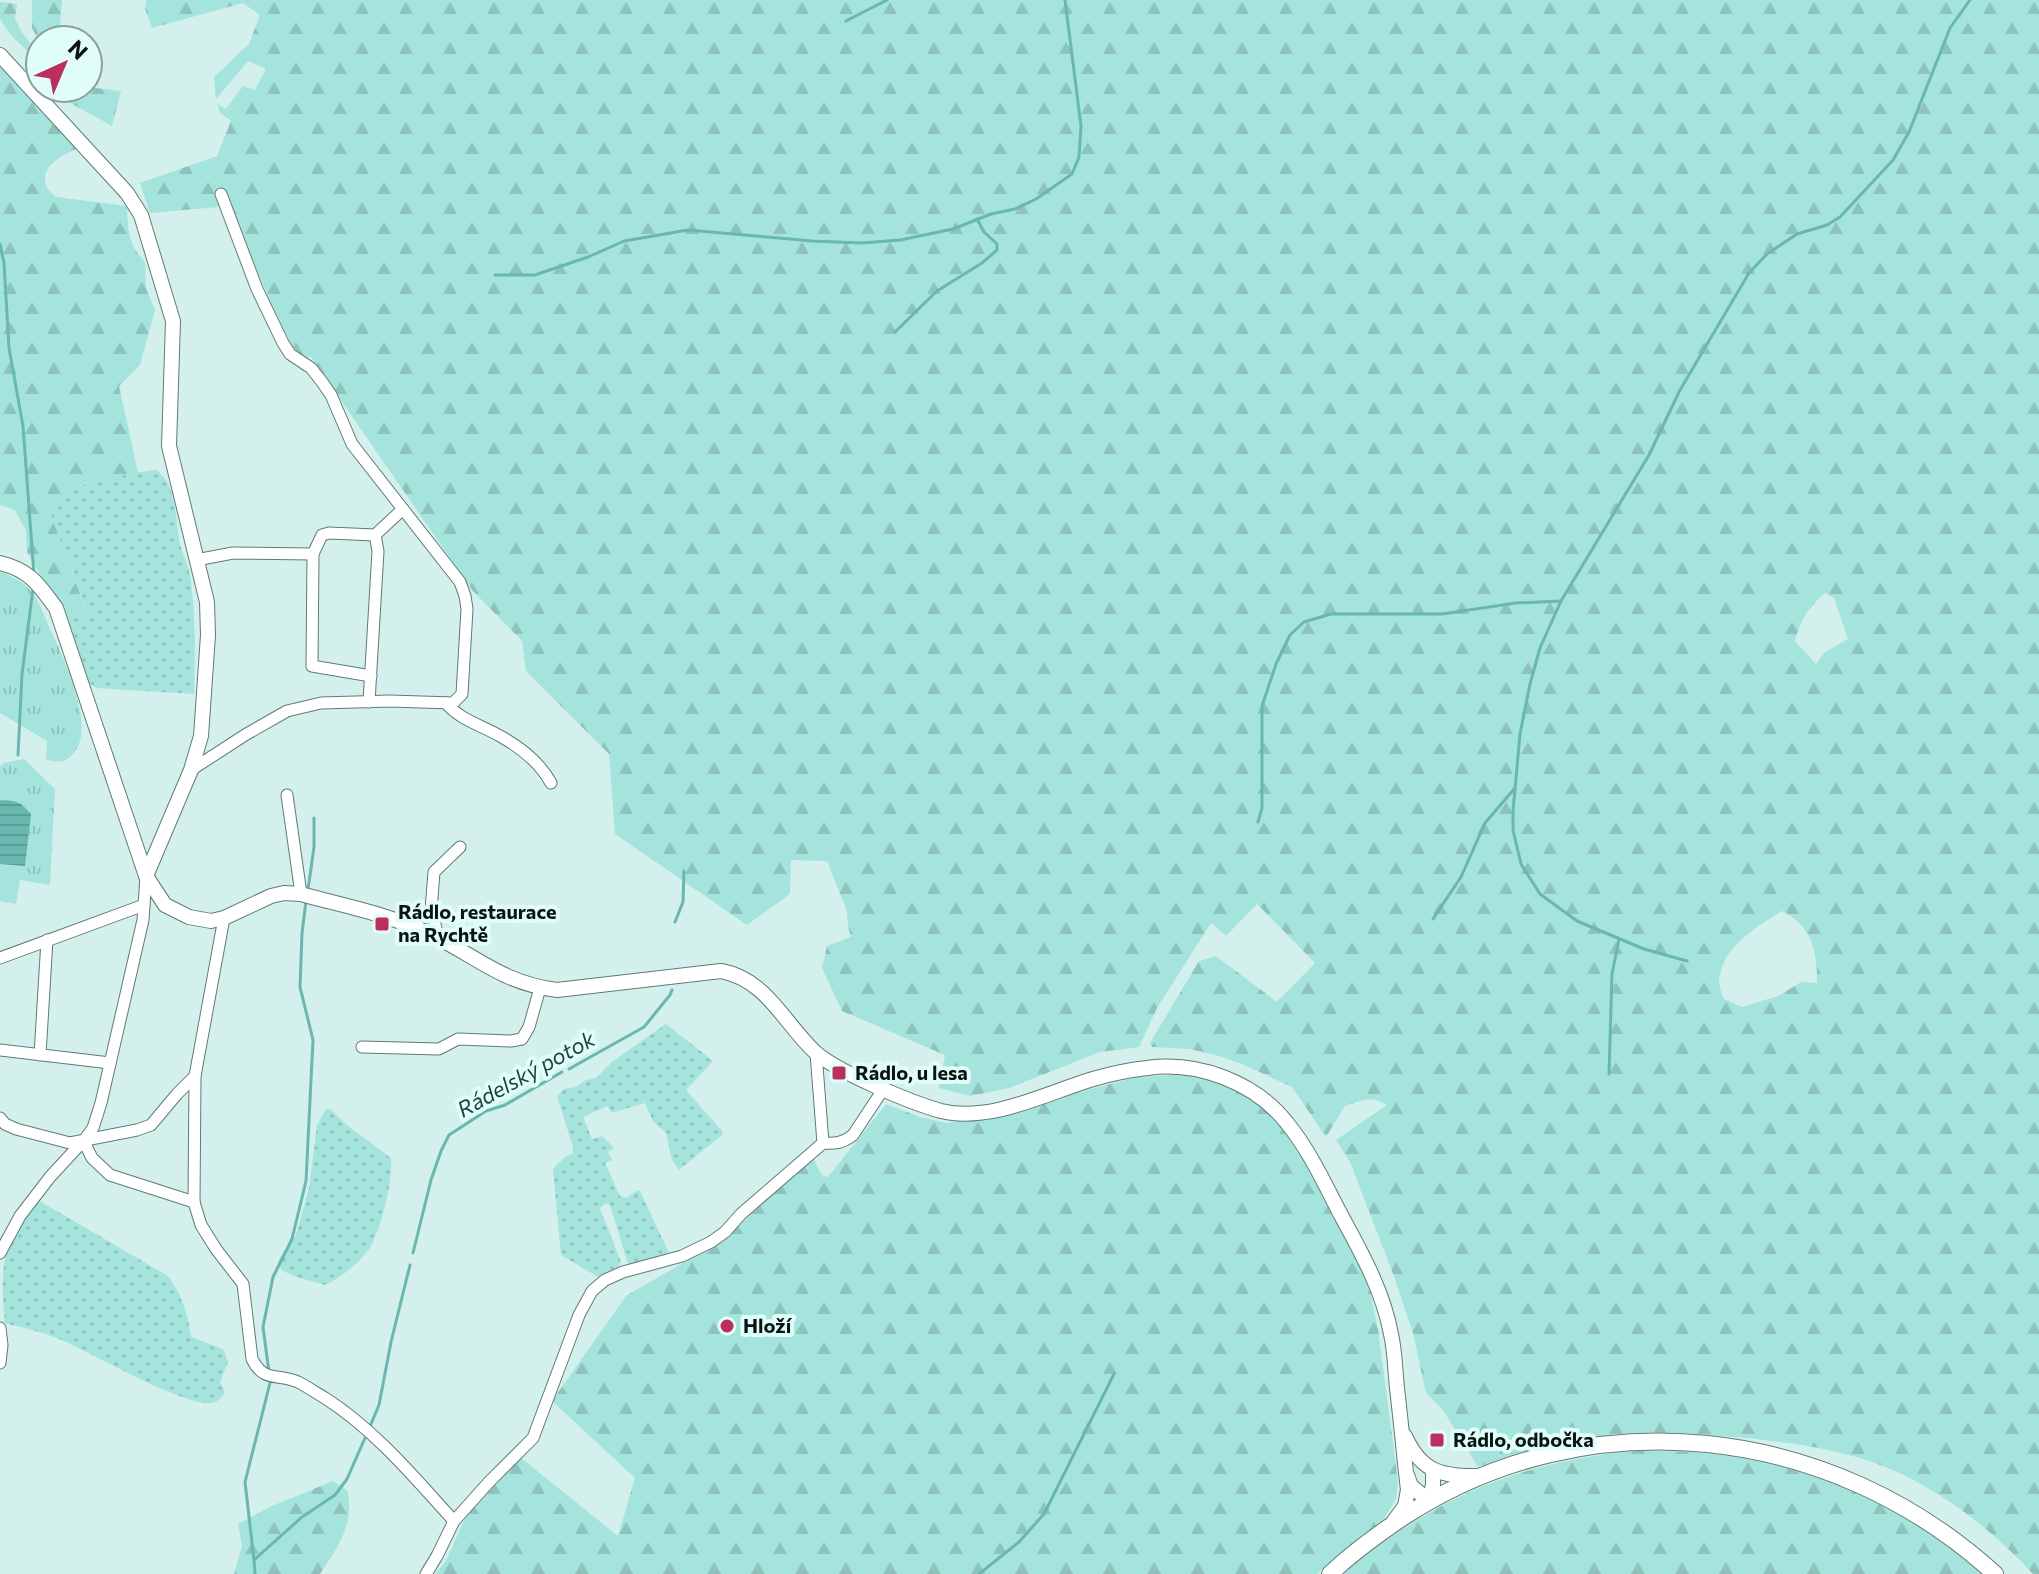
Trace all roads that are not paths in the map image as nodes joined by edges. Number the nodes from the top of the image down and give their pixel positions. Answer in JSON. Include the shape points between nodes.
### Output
{"nodes":[{"id":1,"x":0,"y":55,"type":"edge"},
{"id":2,"x":221,"y":194,"type":"dead end"},
{"id":3,"x":403,"y":509,"type":"junction"},
{"id":4,"x":375,"y":535,"type":"junction"},
{"id":5,"x":313,"y":554,"type":"junction"},
{"id":6,"x":196,"y":560,"type":"junction"},
{"id":7,"x":0,"y":563,"type":"edge"},
{"id":8,"x":371,"y":676,"type":"junction"},
{"id":9,"x":369,"y":702,"type":"junction"},
{"id":10,"x":446,"y":703,"type":"junction"},
{"id":11,"x":191,"y":770,"type":"junction"},
{"id":12,"x":551,"y":783,"type":"dead end"},
{"id":13,"x":287,"y":795,"type":"dead end"},
{"id":14,"x":460,"y":847,"type":"dead end"},
{"id":15,"x":146,"y":876,"type":"junction"},
{"id":16,"x":301,"y":894,"type":"junction"},
{"id":17,"x":144,"y":905,"type":"junction"},
{"id":18,"x":224,"y":918,"type":"junction"},
{"id":19,"x":433,"y":935,"type":"junction"},
{"id":20,"x":47,"y":940,"type":"junction"},
{"id":21,"x":0,"y":958,"type":"edge"},
{"id":22,"x":540,"y":988,"type":"junction"},
{"id":23,"x":362,"y":1047,"type":"dead end"},
{"id":24,"x":0,"y":1050,"type":"edge"},
{"id":25,"x":816,"y":1053,"type":"junction"},
{"id":26,"x":40,"y":1055,"type":"junction"},
{"id":27,"x":110,"y":1063,"type":"junction"},
{"id":28,"x":195,"y":1076,"type":"junction"},
{"id":29,"x":884,"y":1088,"type":"junction"},
{"id":30,"x":0,"y":1118,"type":"edge"},
{"id":31,"x":85,"y":1139,"type":"junction"},
{"id":32,"x":823,"y":1143,"type":"junction"},
{"id":33,"x":194,"y":1202,"type":"junction"},
{"id":34,"x":0,"y":1253,"type":"edge"},
{"id":35,"x":0,"y":1328,"type":"edge"},
{"id":36,"x":0,"y":1363,"type":"edge"},
{"id":37,"x":1401,"y":1428,"type":"junction"},
{"id":38,"x":1433,"y":1470,"type":"junction"},
{"id":39,"x":1406,"y":1471,"type":"junction"},
{"id":40,"x":1481,"y":1476,"type":"junction"},
{"id":41,"x":1429,"y":1501,"type":"junction"},
{"id":42,"x":454,"y":1521,"type":"junction"},
{"id":43,"x":1389,"y":1527,"type":"junction"},
{"id":44,"x":426,"y":1574,"type":"edge"},
{"id":45,"x":1330,"y":1574,"type":"edge"},
{"id":46,"x":1995,"y":1574,"type":"edge"}],
"edges":[{"from":1,"to":6,"type":"street","via":[[122,186],[141,215],[173,321],[169,446]]},
{"from":2,"to":3,"type":"street","via":[[283,343],[322,382],[352,444]]},
{"from":3,"to":4,"type":"street"},
{"from":3,"to":10,"type":"street","via":[[460,582],[465,596],[462,694]]},
{"from":4,"to":5,"type":"street","via":[[322,535]]},
{"from":4,"to":8,"type":"street"},
{"from":5,"to":6,"type":"street","via":[[233,553]]},
{"from":5,"to":8,"type":"street","via":[[312,666]]},
{"from":6,"to":11,"type":"street","via":[[207,602],[208,635],[201,736]]},
{"from":7,"to":15,"type":"street","via":[[36,581],[56,608]]},
{"from":8,"to":9,"type":"street"},
{"from":9,"to":10,"type":"street"},
{"from":9,"to":11,"type":"street","via":[[321,703],[287,711]]},
{"from":10,"to":12,"type":"street","via":[[454,713],[529,756]]},
{"from":11,"to":15,"type":"street"},
{"from":13,"to":16,"type":"street"},
{"from":14,"to":19,"type":"street","via":[[434,872]]},
{"from":15,"to":17,"type":"street"},
{"from":15,"to":18,"type":"street","via":[[165,905],[189,917]]},
{"from":16,"to":18,"type":"street","via":[[271,896]]},
{"from":16,"to":19,"type":"street"},
{"from":17,"to":20,"type":"street"},
{"from":17,"to":27,"type":"street"},
{"from":18,"to":28,"type":"street"},
{"from":19,"to":22,"type":"street","via":[[508,978]]},
{"from":20,"to":21,"type":"street"},
{"from":20,"to":26,"type":"street"},
{"from":22,"to":23,"type":"street","via":[[522,1039],[458,1039],[439,1049]]},
{"from":22,"to":25,"type":"street","via":[[733,973],[765,994]]},
{"from":24,"to":26,"type":"street"},
{"from":25,"to":29,"type":"street"},
{"from":25,"to":32,"type":"street"},
{"from":26,"to":27,"type":"street"},
{"from":27,"to":31,"type":"street","via":[[93,1128]]},
{"from":28,"to":31,"type":"street","via":[[151,1125]]},
{"from":28,"to":33,"type":"street"},
{"from":29,"to":32,"type":"street","via":[[853,1135],[835,1144]]},
{"from":29,"to":37,"type":"street","via":[[943,1111],[980,1114],[1096,1078],[1154,1067],[1203,1070],[1242,1086],[1288,1123],[1366,1262],[1392,1335]]},
{"from":30,"to":31,"type":"street","via":[[16,1129],[70,1143]]},
{"from":31,"to":33,"type":"street","via":[[92,1158],[110,1175]]},
{"from":31,"to":34,"type":"street","via":[[20,1216]]},
{"from":32,"to":42,"type":"street","via":[[711,1242],[623,1272],[592,1291],[533,1438]]},
{"from":33,"to":42,"type":"street","via":[[201,1225],[243,1284],[252,1359],[258,1370],[301,1384],[365,1428]]},
{"from":35,"to":36,"type":"street"},
{"from":37,"to":38,"type":"street","via":[[1410,1448]]},
{"from":37,"to":39,"type":"street"},
{"from":38,"to":40,"type":"street"},
{"from":38,"to":41,"type":"street"},
{"from":39,"to":41,"type":"street","via":[[1411,1486]]},
{"from":39,"to":43,"type":"street","via":[[1407,1501]]},
{"from":40,"to":41,"type":"main road"},
{"from":40,"to":46,"type":"main road","via":[[1546,1455],[1634,1442],[1702,1443],[1764,1453],[1836,1474],[1886,1497],[1943,1531]]},
{"from":41,"to":43,"type":"main road"},
{"from":42,"to":44,"type":"street"},
{"from":43,"to":45,"type":"main road"}]}
